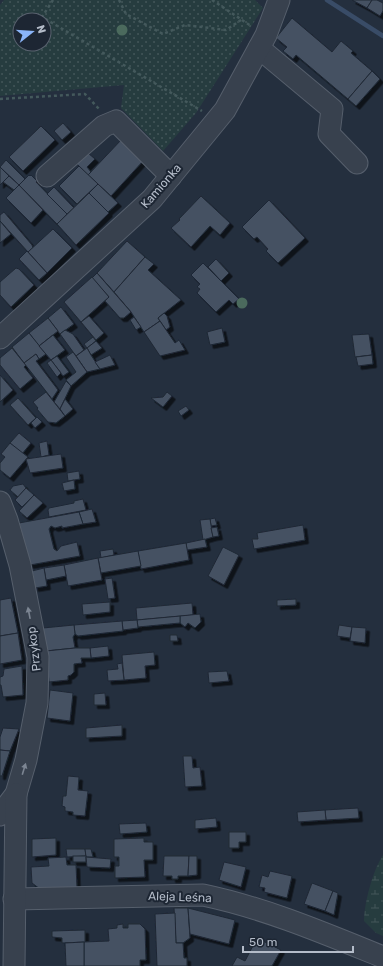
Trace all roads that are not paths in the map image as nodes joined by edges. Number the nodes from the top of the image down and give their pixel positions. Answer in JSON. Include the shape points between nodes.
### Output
{"nodes":[{"id":1,"x":279,"y":0,"type":"edge"},
{"id":2,"x":257,"y":39,"type":"junction"},
{"id":3,"x":356,"y":163,"type":"dead end"},
{"id":4,"x":47,"y":176,"type":"dead end"},
{"id":5,"x":171,"y":176,"type":"junction"},
{"id":6,"x":0,"y":338,"type":"edge"},
{"id":7,"x":0,"y":502,"type":"edge"},
{"id":8,"x":16,"y":794,"type":"junction"},
{"id":9,"x":0,"y":815,"type":"edge"},
{"id":10,"x":14,"y":899,"type":"junction"},
{"id":11,"x":383,"y":957,"type":"edge"},
{"id":12,"x":14,"y":966,"type":"edge"}],
"edges":[{"from":1,"to":2,"type":"street","name":"Kamionka","via":[[266,35]]},
{"from":2,"to":3,"type":"street","via":[[332,110],[330,134]]},
{"from":2,"to":5,"type":"street","name":"Kamionka","via":[[225,110]]},
{"from":4,"to":5,"type":"street","via":[[104,126],[116,121]]},
{"from":5,"to":6,"type":"street","name":"Kamionka","via":[[152,199]]},
{"from":8,"to":7,"type":"street","name":"Przykop","one_way":true,"via":[[26,760],[37,703],[38,657],[20,565]]},
{"from":8,"to":9,"type":"street","name":"Przykop"},
{"from":8,"to":10,"type":"street"},
{"from":10,"to":11,"type":"street","name":"Aleja Leśna","via":[[203,895],[309,927]]},
{"from":10,"to":12,"type":"street"}]}
